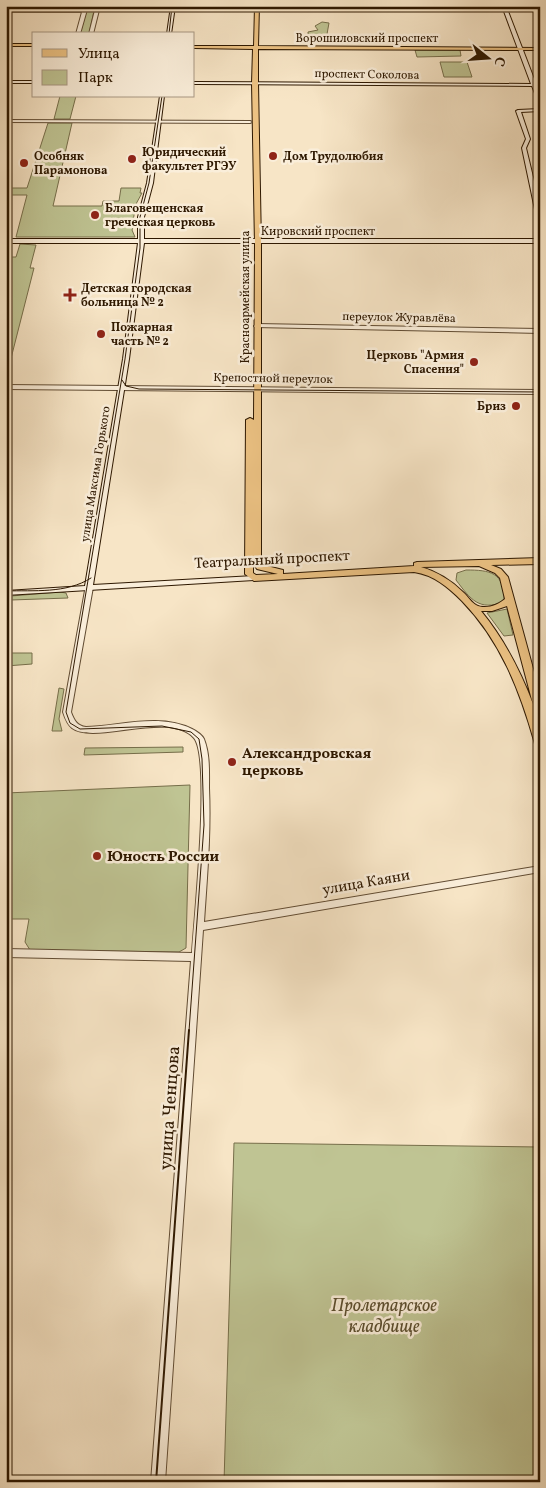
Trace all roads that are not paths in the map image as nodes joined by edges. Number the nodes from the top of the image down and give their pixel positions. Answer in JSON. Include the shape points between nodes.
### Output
{"nodes":[{"id":1,"x":98,"y":6,"type":"edge"},
{"id":2,"x":173,"y":6,"type":"edge"},
{"id":3,"x":253,"y":6,"type":"edge"},
{"id":4,"x":257,"y":6,"type":"edge"},
{"id":5,"x":504,"y":6,"type":"edge"},
{"id":6,"x":85,"y":9,"type":"edge"},
{"id":7,"x":6,"y":11,"type":"edge"},
{"id":8,"x":79,"y":32,"type":"edge"},
{"id":9,"x":92,"y":32,"type":"edge"},
{"id":10,"x":169,"y":32,"type":"edge"},
{"id":11,"x":6,"y":45,"type":"edge"},
{"id":12,"x":32,"y":46,"type":"edge"},
{"id":13,"x":195,"y":46,"type":"edge"},
{"id":14,"x":253,"y":47,"type":"junction"},
{"id":15,"x":519,"y":48,"type":"junction"},
{"id":16,"x":540,"y":48,"type":"edge"},
{"id":17,"x":6,"y":82,"type":"edge"},
{"id":18,"x":32,"y":82,"type":"edge"},
{"id":19,"x":195,"y":83,"type":"edge"},
{"id":20,"x":253,"y":83,"type":"junction"},
{"id":21,"x":537,"y":85,"type":"edge"},
{"id":22,"x":162,"y":98,"type":"edge"},
{"id":23,"x":540,"y":101,"type":"edge"},
{"id":24,"x":540,"y":110,"type":"edge"},
{"id":25,"x":6,"y":121,"type":"edge"},
{"id":26,"x":159,"y":122,"type":"junction"},
{"id":27,"x":250,"y":122,"type":"junction"},
{"id":28,"x":540,"y":219,"type":"edge"},
{"id":29,"x":6,"y":241,"type":"edge"},
{"id":30,"x":140,"y":241,"type":"junction"},
{"id":31,"x":255,"y":241,"type":"junction"},
{"id":32,"x":540,"y":241,"type":"edge"},
{"id":33,"x":257,"y":326,"type":"junction"},
{"id":34,"x":540,"y":331,"type":"edge"},
{"id":35,"x":6,"y":387,"type":"edge"},
{"id":36,"x":121,"y":388,"type":"junction"},
{"id":37,"x":253,"y":389,"type":"junction"},
{"id":38,"x":540,"y":392,"type":"edge"},
{"id":39,"x":540,"y":562,"type":"edge"},
{"id":40,"x":471,"y":563,"type":"junction"},
{"id":41,"x":280,"y":572,"type":"junction"},
{"id":42,"x":252,"y":576,"type":"junction"},
{"id":43,"x":504,"y":577,"type":"junction"},
{"id":44,"x":448,"y":583,"type":"junction"},
{"id":45,"x":89,"y":585,"type":"junction"},
{"id":46,"x":6,"y":589,"type":"edge"},
{"id":47,"x":6,"y":592,"type":"edge"},
{"id":48,"x":510,"y":600,"type":"junction"},
{"id":49,"x":473,"y":607,"type":"junction"},
{"id":50,"x":540,"y":714,"type":"edge"},
{"id":51,"x":199,"y":738,"type":"joint"},
{"id":52,"x":540,"y":744,"type":"edge"},
{"id":53,"x":540,"y":869,"type":"edge"},
{"id":54,"x":198,"y":927,"type":"junction"},
{"id":55,"x":6,"y":953,"type":"edge"},
{"id":56,"x":197,"y":957,"type":"junction"},
{"id":57,"x":158,"y":1482,"type":"edge"}],
"edges":[{"from":1,"to":9,"type":"main road"},
{"from":2,"to":10,"type":"main road"},
{"from":3,"to":14,"type":"main road","name":"Красноармейская улица"},
{"from":4,"to":14,"type":"main road","name":"Красноармейская улица"},
{"from":5,"to":15,"type":"main road"},
{"from":6,"to":7,"type":"main road"},
{"from":6,"to":8,"type":"main road"},
{"from":11,"to":12,"type":"main road"},
{"from":13,"to":14,"type":"main road","name":"Ворошиловский проспект"},
{"from":14,"to":15,"type":"main road","name":"Ворошиловский проспект"},
{"from":14,"to":20,"type":"main road","name":"Красноармейская улица"},
{"from":15,"to":16,"type":"main road","name":"Ворошиловский проспект"},
{"from":15,"to":21,"type":"main road"},
{"from":17,"to":18,"type":"main road"},
{"from":19,"to":20,"type":"main road","name":"проспект Соколова"},
{"from":20,"to":21,"type":"main road","name":"проспект Соколова"},
{"from":20,"to":27,"type":"main road","name":"Красноармейская улица"},
{"from":20,"to":31,"type":"main road","name":"Красноармейская улица"},
{"from":21,"to":23,"type":"main road"},
{"from":22,"to":26,"type":"main road","name":"улица Максима Горького"},
{"from":24,"to":28,"type":"main road","via":[[518,111],[528,139],[524,148]]},
{"from":25,"to":26,"type":"main road"},
{"from":26,"to":27,"type":"main road"},
{"from":26,"to":30,"type":"main road","name":"улица Максима Горького","via":[[150,183],[141,217]]},
{"from":27,"to":31,"type":"main road","name":"Красноармейская улица"},
{"from":29,"to":30,"type":"main road","name":"Кировский проспект"},
{"from":30,"to":31,"type":"main road","name":"Кировский проспект"},
{"from":30,"to":36,"type":"main road","name":"улица Максима Горького","via":[[138,277]]},
{"from":31,"to":32,"type":"main road","name":"Кировский проспект"},
{"from":31,"to":33,"type":"main road","name":"Красноармейская улица"},
{"from":31,"to":37,"type":"main road","name":"Красноармейская улица"},
{"from":33,"to":34,"type":"main road","name":"переулок Журавлёва"},
{"from":33,"to":37,"type":"main road","name":"Красноармейская улица"},
{"from":35,"to":36,"type":"main road","name":"Крепостной переулок"},
{"from":36,"to":37,"type":"main road","name":"Крепостной переулок"},
{"from":36,"to":45,"type":"main road","name":"улица Максима Горького"},
{"from":37,"to":38,"type":"main road","name":"Крепостной переулок"},
{"from":37,"to":41,"type":"main road","name":"Красноармейская улица","via":[[257,562],[260,567]]},
{"from":37,"to":42,"type":"main road","name":"Красноармейская улица"},
{"from":39,"to":40,"type":"main road","name":"Театральный проспект"},
{"from":39,"to":43,"type":"main road","name":"Театральный проспект","via":[[515,565]]},
{"from":40,"to":41,"type":"main road","name":"Театральный проспект"},
{"from":40,"to":43,"type":"main road","via":[[493,568]]},
{"from":40,"to":44,"type":"main road","via":[[451,571]]},
{"from":41,"to":42,"type":"main road","name":"Театральный проспект"},
{"from":42,"to":44,"type":"main road","name":"Театральный проспект","via":[[414,570],[435,574]]},
{"from":42,"to":45,"type":"main road","name":"Театральный проспект"},
{"from":43,"to":48,"type":"main road"},
{"from":44,"to":49,"type":"main road"},
{"from":45,"to":46,"type":"main road","name":"Театральный проспект"},
{"from":45,"to":47,"type":"main road","name":"Театральный проспект"},
{"from":45,"to":51,"type":"main road","name":"улица Максима Горького","via":[[67,712],[69,719],[78,728],[91,729],[177,726],[188,729]]},
{"from":48,"to":49,"type":"main road","via":[[492,609]]},
{"from":48,"to":50,"type":"main road"},
{"from":49,"to":52,"type":"main road","via":[[491,629],[519,678]]},
{"from":51,"to":54,"type":"main road","name":"улица Ченцова","via":[[204,759],[206,824]]},
{"from":53,"to":54,"type":"main road","name":"улица Каяни"},
{"from":54,"to":56,"type":"main road","name":"улица Ченцова"},
{"from":55,"to":56,"type":"main road"},
{"from":56,"to":57,"type":"main road","name":"улица Ченцова"}]}
